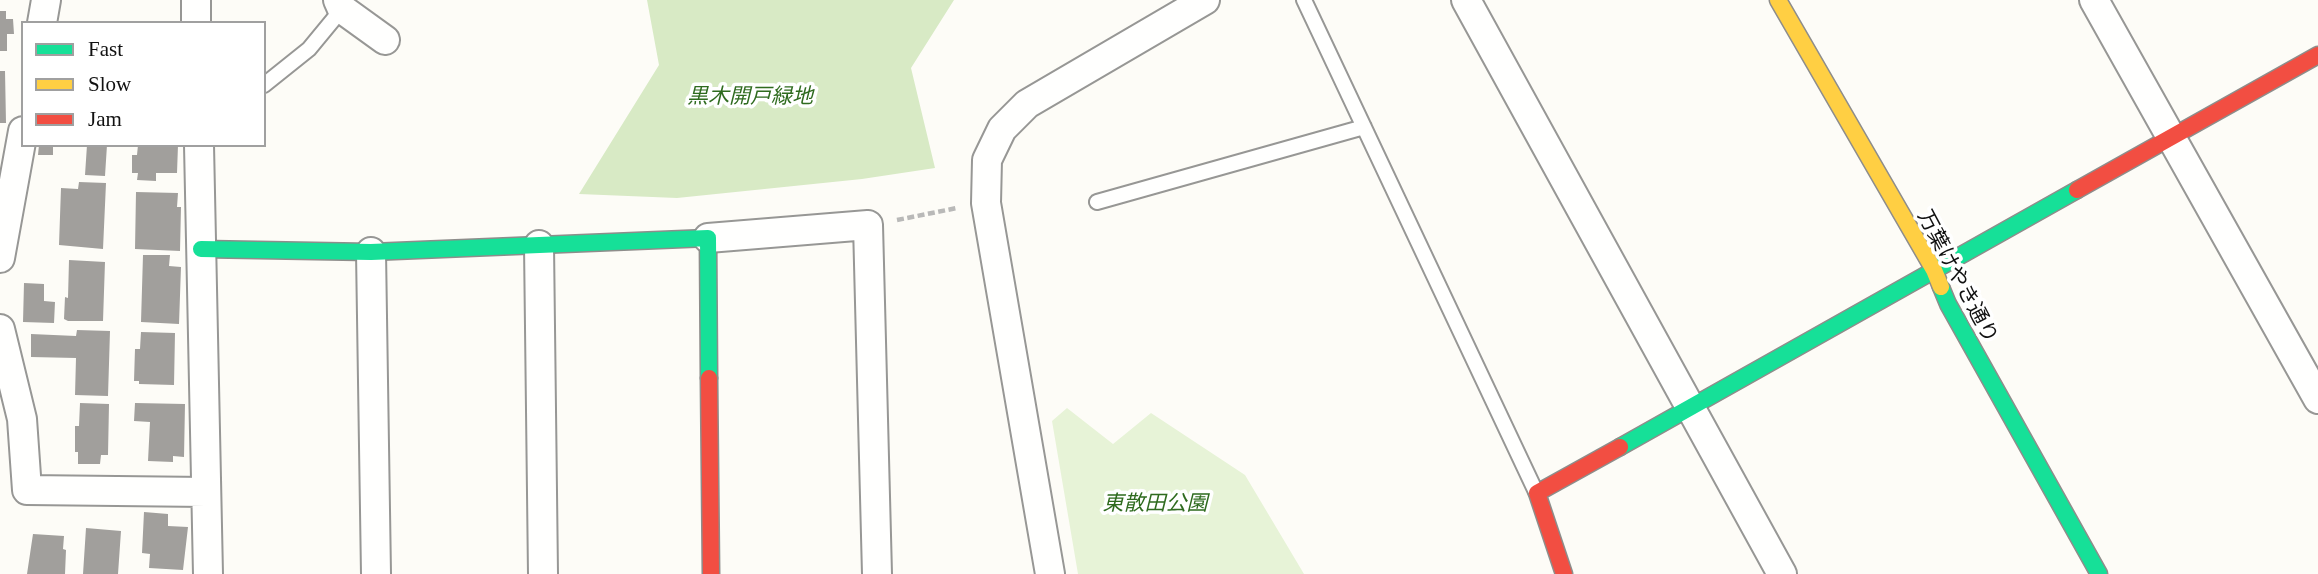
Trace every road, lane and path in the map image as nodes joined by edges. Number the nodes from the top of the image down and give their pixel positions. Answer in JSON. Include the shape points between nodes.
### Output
{"nodes":[{"id":1,"x":46,"y":0,"type":"edge"},
{"id":2,"x":196,"y":0,"type":"edge"},
{"id":3,"x":1304,"y":0,"type":"edge"},
{"id":4,"x":1466,"y":0,"type":"edge"},
{"id":5,"x":1778,"y":0,"type":"edge"},
{"id":6,"x":2094,"y":0,"type":"edge"},
{"id":7,"x":1196,"y":2,"type":"edge"},
{"id":8,"x":340,"y":5,"type":"edge"},
{"id":9,"x":42,"y":21,"type":"edge"},
{"id":10,"x":196,"y":21,"type":"edge"},
{"id":11,"x":384,"y":40,"type":"dead end"},
{"id":12,"x":2318,"y":55,"type":"edge"},
{"id":13,"x":266,"y":83,"type":"edge"},
{"id":14,"x":1364,"y":127,"type":"junction"},
{"id":15,"x":21,"y":132,"type":"edge"},
{"id":16,"x":0,"y":135,"type":"edge"},
{"id":17,"x":21,"y":138,"type":"edge"},
{"id":18,"x":2171,"y":138,"type":"junction"},
{"id":19,"x":199,"y":147,"type":"edge"},
{"id":20,"x":1097,"y":202,"type":"dead end"},
{"id":21,"x":986,"y":203,"type":"junction"},
{"id":22,"x":868,"y":225,"type":"junction"},
{"id":23,"x":708,"y":238,"type":"junction"},
{"id":24,"x":538,"y":245,"type":"junction"},
{"id":25,"x":201,"y":249,"type":"junction"},
{"id":26,"x":371,"y":252,"type":"junction"},
{"id":27,"x":0,"y":258,"type":"edge"},
{"id":28,"x":1934,"y":270,"type":"junction"},
{"id":29,"x":0,"y":329,"type":"edge"},
{"id":30,"x":2318,"y":399,"type":"edge"},
{"id":31,"x":1690,"y":407,"type":"junction"},
{"id":32,"x":11,"y":420,"type":"edge"},
{"id":33,"x":206,"y":492,"type":"junction"},
{"id":34,"x":1537,"y":493,"type":"junction"},
{"id":35,"x":208,"y":574,"type":"edge"},
{"id":36,"x":376,"y":574,"type":"edge"},
{"id":37,"x":543,"y":574,"type":"edge"},
{"id":38,"x":710,"y":574,"type":"edge"},
{"id":39,"x":877,"y":574,"type":"edge"},
{"id":40,"x":1050,"y":574,"type":"edge"},
{"id":41,"x":1564,"y":574,"type":"edge"},
{"id":42,"x":1782,"y":574,"type":"edge"},
{"id":43,"x":2099,"y":574,"type":"edge"}],
"edges":[{"from":1,"to":9,"type":"street"},
{"from":2,"to":10,"type":"street"},
{"from":3,"to":14,"type":"lane"},
{"from":4,"to":31,"type":"street"},
{"from":5,"to":28,"type":"street","name":"万葉けやき通り"},
{"from":6,"to":18,"type":"street"},
{"from":7,"to":21,"type":"street","via":[[1027,104],[1002,130],[987,160]]},
{"from":8,"to":11,"type":"street"},
{"from":8,"to":13,"type":"lane","via":[[309,49]]},
{"from":12,"to":18,"type":"street"},
{"from":14,"to":20,"type":"lane"},
{"from":14,"to":34,"type":"lane"},
{"from":15,"to":16,"type":"street"},
{"from":17,"to":27,"type":"street"},
{"from":18,"to":28,"type":"street"},
{"from":18,"to":30,"type":"street"},
{"from":19,"to":25,"type":"street"},
{"from":21,"to":22,"type":"path"},
{"from":21,"to":40,"type":"street"},
{"from":22,"to":23,"type":"street"},
{"from":22,"to":39,"type":"street"},
{"from":23,"to":24,"type":"street"},
{"from":23,"to":38,"type":"street"},
{"from":24,"to":26,"type":"street"},
{"from":24,"to":37,"type":"street"},
{"from":25,"to":26,"type":"street"},
{"from":25,"to":33,"type":"street"},
{"from":26,"to":36,"type":"street"},
{"from":28,"to":31,"type":"street"},
{"from":28,"to":43,"type":"street","name":"万葉けやき通り","via":[[1948,304]]},
{"from":29,"to":32,"type":"street"},
{"from":31,"to":34,"type":"street"},
{"from":31,"to":42,"type":"street"},
{"from":32,"to":33,"type":"street","via":[[27,491]]},
{"from":33,"to":35,"type":"street"},
{"from":34,"to":41,"type":"street"}]}
